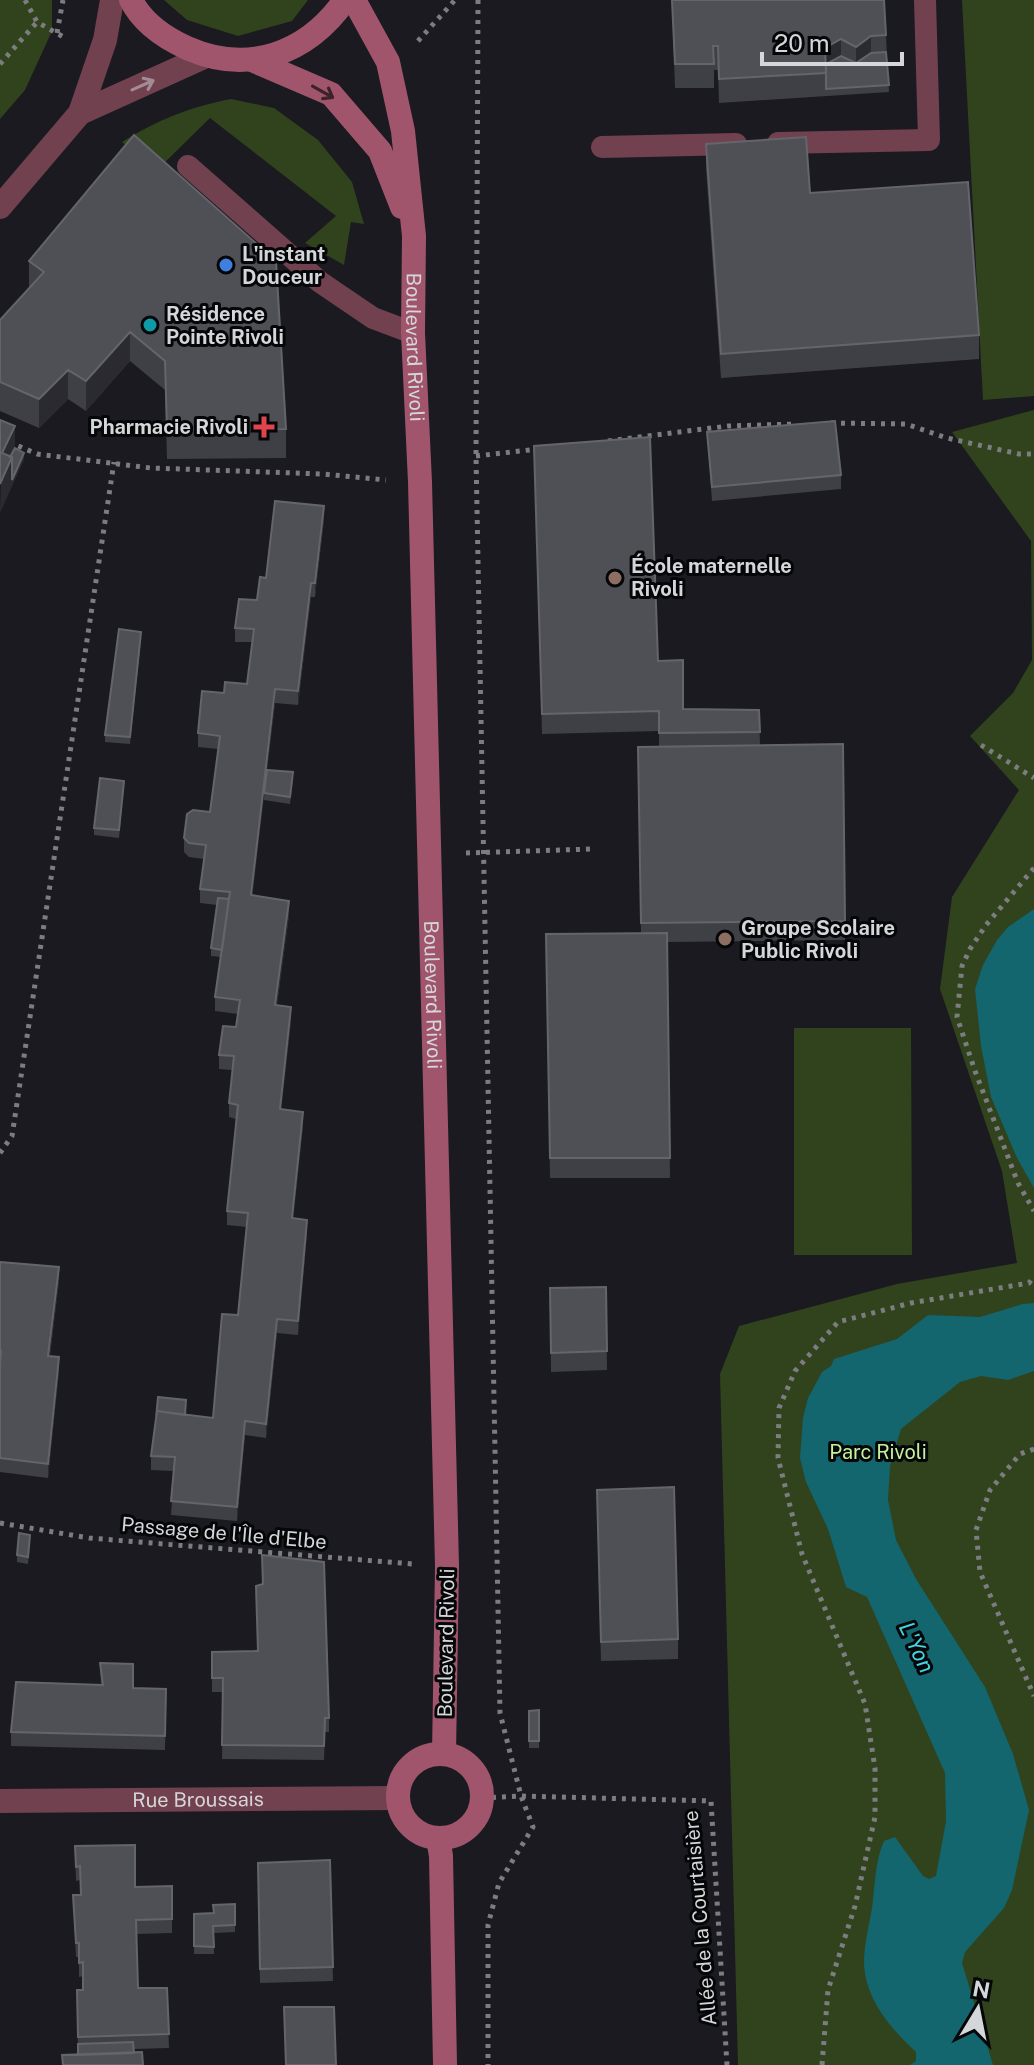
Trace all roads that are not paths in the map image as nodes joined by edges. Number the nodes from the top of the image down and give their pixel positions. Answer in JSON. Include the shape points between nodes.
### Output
{"nodes":[{"id":1,"x":112,"y":0,"type":"edge"},
{"id":2,"x":131,"y":0,"type":"edge"},
{"id":3,"x":345,"y":0,"type":"edge"},
{"id":4,"x":354,"y":0,"type":"edge"},
{"id":5,"x":925,"y":0,"type":"edge"},
{"id":6,"x":206,"y":56,"type":"junction"},
{"id":7,"x":252,"y":60,"type":"junction"},
{"id":8,"x":80,"y":113,"type":"junction"},
{"id":9,"x":602,"y":147,"type":"dead end"},
{"id":10,"x":188,"y":166,"type":"dead end"},
{"id":11,"x":0,"y":207,"type":"edge"},
{"id":12,"x":414,"y":236,"type":"junction"},
{"id":13,"x":413,"y":333,"type":"junction"},
{"id":14,"x":444,"y":1754,"type":"junction"},
{"id":15,"x":397,"y":1798,"type":"junction"},
{"id":16,"x":0,"y":1801,"type":"edge"},
{"id":17,"x":438,"y":1838,"type":"junction"},
{"id":18,"x":445,"y":2065,"type":"edge"}],
"edges":[{"from":1,"to":8,"type":"street","via":[[105,40]]},
{"from":2,"to":6,"type":"street","via":[[167,39]]},
{"from":3,"to":7,"type":"street","via":[[309,38]]},
{"from":4,"to":12,"type":"street","name":"Boulevard Rivoli","via":[[388,62],[403,131]]},
{"from":5,"to":9,"type":"lane","via":[[929,140]]},
{"from":6,"to":7,"type":"street"},
{"from":8,"to":6,"type":"street","one_way":true},
{"from":7,"to":12,"type":"street","name":"Boulevard Rivoli","one_way":true,"via":[[331,94],[380,151]]},
{"from":8,"to":11,"type":"street"},
{"from":10,"to":13,"type":"lane","via":[[320,282],[373,318]]},
{"from":12,"to":13,"type":"street","name":"Boulevard Rivoli"},
{"from":13,"to":14,"type":"street","name":"Boulevard Rivoli","via":[[447,1566]]},
{"from":14,"to":15,"type":"street","via":[[430,1754],[405,1771]]},
{"from":14,"to":17,"type":"street","via":[[467,1763],[481,1785],[482,1798],[473,1822],[463,1831]]},
{"from":15,"to":16,"type":"street","name":"Rue Broussais"},
{"from":15,"to":17,"type":"street","via":[[415,1830]]},
{"from":17,"to":18,"type":"street"}]}
